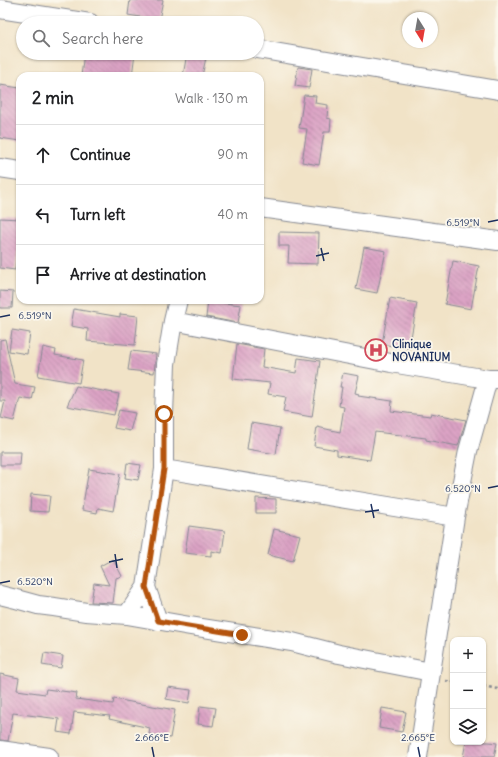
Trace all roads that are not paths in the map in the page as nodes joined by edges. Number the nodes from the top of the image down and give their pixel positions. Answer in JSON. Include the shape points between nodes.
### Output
{"nodes":[{"id":1,"x":0,"y":9,"type":"edge"},
{"id":2,"x":45,"y":16,"type":"edge"},
{"id":3,"x":264,"y":50,"type":"edge"},
{"id":4,"x":498,"y":90,"type":"edge"},
{"id":5,"x":0,"y":168,"type":"edge"},
{"id":6,"x":16,"y":170,"type":"edge"},
{"id":7,"x":264,"y":209,"type":"edge"},
{"id":8,"x":498,"y":241,"type":"edge"},
{"id":9,"x":177,"y":304,"type":"edge"},
{"id":10,"x":173,"y":321,"type":"junction"},
{"id":11,"x":493,"y":379,"type":"edge"},
{"id":12,"x":164,"y":469,"type":"junction"},
{"id":13,"x":455,"y":517,"type":"junction"},
{"id":14,"x":146,"y":587,"type":"junction"},
{"id":15,"x":0,"y":596,"type":"edge"},
{"id":16,"x":127,"y":615,"type":"junction"},
{"id":17,"x":158,"y":621,"type":"junction"},
{"id":18,"x":431,"y":672,"type":"junction"},
{"id":19,"x":0,"y":750,"type":"edge"},
{"id":20,"x":49,"y":757,"type":"edge"},
{"id":21,"x":418,"y":757,"type":"edge"}],
"edges":[{"from":1,"to":2,"type":"street"},
{"from":3,"to":4,"type":"street"},
{"from":5,"to":6,"type":"street"},
{"from":7,"to":8,"type":"street"},
{"from":9,"to":10,"type":"street"},
{"from":10,"to":11,"type":"street","via":[[391,363]]},
{"from":10,"to":12,"type":"street","via":[[166,364]]},
{"from":11,"to":13,"type":"street","via":[[468,451]]},
{"from":12,"to":13,"type":"street"},
{"from":12,"to":14,"type":"street"},
{"from":13,"to":18,"type":"street"},
{"from":14,"to":16,"type":"street"},
{"from":14,"to":17,"type":"street"},
{"from":15,"to":16,"type":"street","via":[[69,610]]},
{"from":16,"to":17,"type":"street"},
{"from":17,"to":18,"type":"street","via":[[292,642]]},
{"from":18,"to":21,"type":"street"},
{"from":19,"to":20,"type":"street"}]}
